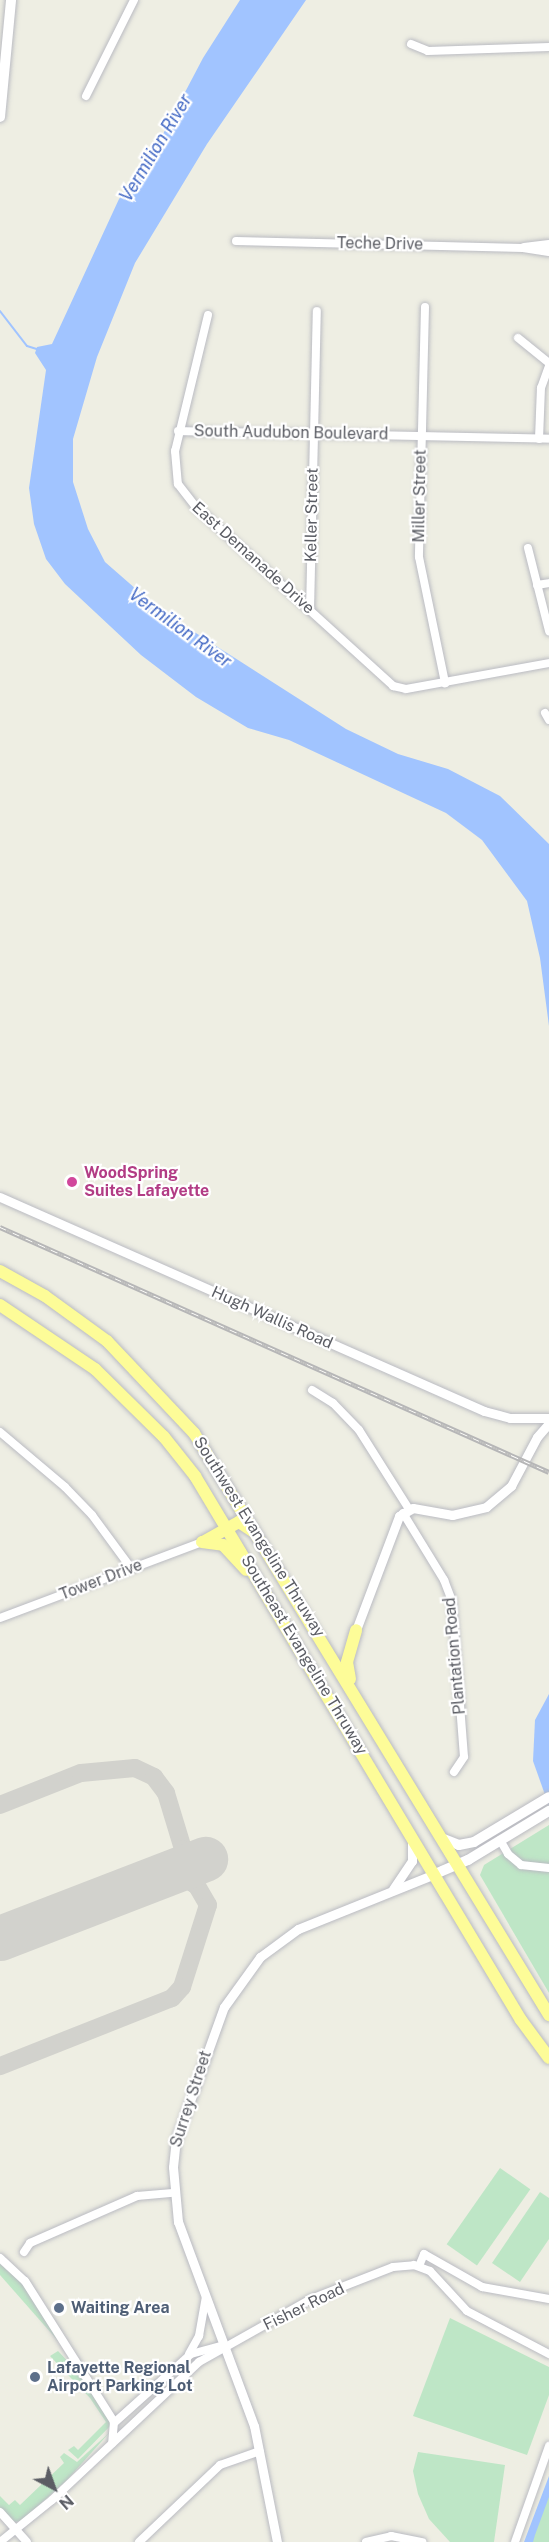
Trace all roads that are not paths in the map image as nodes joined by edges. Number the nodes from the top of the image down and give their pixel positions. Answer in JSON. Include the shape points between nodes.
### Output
{"nodes":[{"id":1,"x":11,"y":0,"type":"edge"},
{"id":2,"x":134,"y":0,"type":"edge"},
{"id":3,"x":411,"y":44,"type":"dead end"},
{"id":4,"x":549,"y":47,"type":"edge"},
{"id":5,"x":86,"y":96,"type":"dead end"},
{"id":6,"x":0,"y":117,"type":"edge"},
{"id":7,"x":236,"y":241,"type":"dead end"},
{"id":8,"x":549,"y":244,"type":"edge"},
{"id":9,"x":523,"y":248,"type":"junction"},
{"id":10,"x":549,"y":252,"type":"edge"},
{"id":11,"x":425,"y":307,"type":"dead end"},
{"id":12,"x":317,"y":310,"type":"dead end"},
{"id":13,"x":208,"y":315,"type":"dead end"},
{"id":14,"x":518,"y":338,"type":"dead end"},
{"id":15,"x":549,"y":365,"type":"edge"},
{"id":16,"x":178,"y":431,"type":"junction"},
{"id":17,"x":314,"y":434,"type":"junction"},
{"id":18,"x":422,"y":436,"type":"junction"},
{"id":19,"x":539,"y":439,"type":"junction"},
{"id":20,"x":549,"y":440,"type":"edge"},
{"id":21,"x":528,"y":548,"type":"dead end"},
{"id":22,"x":549,"y":583,"type":"edge"},
{"id":23,"x":537,"y":585,"type":"junction"},
{"id":24,"x":310,"y":611,"type":"junction"},
{"id":25,"x":549,"y":631,"type":"edge"},
{"id":26,"x":549,"y":663,"type":"edge"},
{"id":27,"x":445,"y":683,"type":"junction"},
{"id":28,"x":0,"y":1197,"type":"edge"},
{"id":29,"x":0,"y":1271,"type":"edge"},
{"id":30,"x":0,"y":1305,"type":"edge"},
{"id":31,"x":312,"y":1390,"type":"dead end"},
{"id":32,"x":549,"y":1418,"type":"edge"},
{"id":33,"x":522,"y":1419,"type":"junction"},
{"id":34,"x":549,"y":1423,"type":"edge"},
{"id":35,"x":0,"y":1432,"type":"edge"},
{"id":36,"x":535,"y":1439,"type":"junction"},
{"id":37,"x":406,"y":1511,"type":"junction"},
{"id":38,"x":228,"y":1527,"type":"junction"},
{"id":39,"x":201,"y":1542,"type":"junction"},
{"id":40,"x":263,"y":1543,"type":"junction"},
{"id":41,"x":241,"y":1550,"type":"junction"},
{"id":42,"x":131,"y":1568,"type":"junction"},
{"id":43,"x":270,"y":1599,"type":"junction"},
{"id":44,"x":0,"y":1618,"type":"edge"},
{"id":45,"x":356,"y":1630,"type":"junction"},
{"id":46,"x":321,"y":1639,"type":"junction"},
{"id":47,"x":362,"y":1705,"type":"junction"},
{"id":48,"x":454,"y":1772,"type":"dead end"},
{"id":49,"x":549,"y":1797,"type":"edge"},
{"id":50,"x":549,"y":1811,"type":"edge"},
{"id":51,"x":412,"y":1834,"type":"junction"},
{"id":52,"x":441,"y":1838,"type":"junction"},
{"id":53,"x":500,"y":1840,"type":"junction"},
{"id":54,"x":458,"y":1865,"type":"junction"},
{"id":55,"x":549,"y":1868,"type":"edge"},
{"id":56,"x":435,"y":1874,"type":"junction"},
{"id":57,"x":391,"y":1892,"type":"junction"},
{"id":58,"x":549,"y":2015,"type":"edge"},
{"id":59,"x":549,"y":2058,"type":"edge"},
{"id":60,"x":173,"y":2193,"type":"junction"},
{"id":61,"x":24,"y":2252,"type":"dead end"},
{"id":62,"x":0,"y":2259,"type":"edge"},
{"id":63,"x":419,"y":2266,"type":"junction"},
{"id":64,"x":206,"y":2298,"type":"junction"},
{"id":65,"x":549,"y":2299,"type":"edge"},
{"id":66,"x":224,"y":2345,"type":"junction"},
{"id":67,"x":549,"y":2354,"type":"edge"},
{"id":68,"x":186,"y":2358,"type":"junction"},
{"id":69,"x":114,"y":2423,"type":"junction"},
{"id":70,"x":112,"y":2443,"type":"junction"},
{"id":71,"x":549,"y":2446,"type":"edge"},
{"id":72,"x":260,"y":2451,"type":"junction"},
{"id":73,"x":0,"y":2512,"type":"edge"},
{"id":74,"x":16,"y":2530,"type":"junction"},
{"id":75,"x":0,"y":2542,"type":"edge"},
{"id":76,"x":27,"y":2542,"type":"edge"},
{"id":77,"x":139,"y":2542,"type":"edge"},
{"id":78,"x":277,"y":2542,"type":"edge"},
{"id":79,"x":366,"y":2542,"type":"edge"},
{"id":80,"x":422,"y":2542,"type":"edge"},
{"id":81,"x":515,"y":2542,"type":"edge"}],
"edges":[{"from":1,"to":6,"type":"main road"},
{"from":2,"to":5,"type":"street"},
{"from":3,"to":4,"type":"street","via":[[428,51]]},
{"from":7,"to":9,"type":"street","name":"Teche Drive"},
{"from":8,"to":9,"type":"street","name":"Teche Drive"},
{"from":9,"to":10,"type":"street","name":"Teche Drive"},
{"from":11,"to":18,"type":"street","name":"Miller Street"},
{"from":12,"to":17,"type":"street","name":"Keller Street"},
{"from":13,"to":16,"type":"street","name":"East Demanade Drive"},
{"from":14,"to":15,"type":"street"},
{"from":15,"to":19,"type":"street","via":[[541,388]]},
{"from":16,"to":17,"type":"street","name":"South Audubon Boulevard"},
{"from":16,"to":24,"type":"street","name":"East Demanade Drive","via":[[175,474],[180,489],[206,518]]},
{"from":17,"to":18,"type":"street","name":"South Audubon Boulevard"},
{"from":17,"to":24,"type":"street","name":"Keller Street"},
{"from":18,"to":19,"type":"street","name":"South Audubon Boulevard"},
{"from":18,"to":27,"type":"street","name":"Miller Street","via":[[420,572]]},
{"from":19,"to":20,"type":"street","name":"South Audubon Boulevard"},
{"from":21,"to":23,"type":"street"},
{"from":22,"to":23,"type":"street"},
{"from":23,"to":25,"type":"street"},
{"from":24,"to":27,"type":"street","name":"East Demanade Drive","via":[[393,686],[406,690]]},
{"from":26,"to":27,"type":"street","name":"East Demanade Drive"},
{"from":28,"to":33,"type":"street","name":"Hugh Wallis Road","via":[[484,1411]]},
{"from":29,"to":40,"type":"highway","name":"Southwest Evangeline Thruway","via":[[73,1315],[155,1387],[212,1457]]},
{"from":30,"to":38,"type":"highway","name":"Southeast Evangeline Thruway","via":[[76,1355],[119,1391],[171,1446]]},
{"from":31,"to":37,"type":"street","name":"Plantation Road","via":[[333,1403],[359,1430]]},
{"from":32,"to":33,"type":"street","name":"Hugh Wallis Road"},
{"from":33,"to":36,"type":"street","via":[[532,1428]]},
{"from":34,"to":36,"type":"street"},
{"from":35,"to":42,"type":"street","via":[[65,1487],[98,1522]]},
{"from":36,"to":37,"type":"street","via":[[511,1486],[486,1507],[452,1515]]},
{"from":37,"to":45,"type":"street","via":[[395,1522]]},
{"from":37,"to":48,"type":"street","name":"Plantation Road","via":[[452,1600],[464,1758]]},
{"from":38,"to":39,"type":"highway"},
{"from":38,"to":40,"type":"highway","via":[[244,1522]]},
{"from":38,"to":41,"type":"highway","name":"Southeast Evangeline Thruway"},
{"from":39,"to":42,"type":"street","name":"Tower Drive"},
{"from":39,"to":43,"type":"highway","via":[[215,1542],[228,1550]]},
{"from":40,"to":41,"type":"highway","via":[[246,1537],[240,1542]]},
{"from":40,"to":46,"type":"highway","name":"Southwest Evangeline Thruway"},
{"from":41,"to":43,"type":"highway","name":"Southeast Evangeline Thruway"},
{"from":42,"to":44,"type":"street","name":"Tower Drive"},
{"from":43,"to":51,"type":"highway","name":"Southeast Evangeline Thruway"},
{"from":45,"to":46,"type":"highway","via":[[344,1646],[333,1647]]},
{"from":45,"to":47,"type":"highway","via":[[348,1670]]},
{"from":46,"to":47,"type":"highway","name":"Southwest Evangeline Thruway"},
{"from":47,"to":52,"type":"highway","name":"Southeast Evangeline Thruway"},
{"from":49,"to":52,"type":"main road","via":[[466,1845]]},
{"from":50,"to":53,"type":"main road"},
{"from":51,"to":56,"type":"highway","name":"Southeast Evangeline Thruway"},
{"from":51,"to":57,"type":"street","via":[[412,1861]]},
{"from":52,"to":54,"type":"highway","name":"Southeast Evangeline Thruway"},
{"from":53,"to":54,"type":"main road"},
{"from":53,"to":55,"type":"street","via":[[521,1865]]},
{"from":54,"to":56,"type":"main road"},
{"from":54,"to":58,"type":"highway"},
{"from":56,"to":57,"type":"street","name":"Surrey Street"},
{"from":56,"to":59,"type":"highway","name":"Southeast Evangeline Thruway","via":[[521,2020]]},
{"from":57,"to":60,"type":"street","name":"Surrey Street","via":[[298,1929],[266,1951],[242,1978],[214,2030],[180,2129],[173,2159]]},
{"from":60,"to":61,"type":"street","via":[[137,2196],[30,2243]]},
{"from":60,"to":64,"type":"street","name":"Surrey Street","via":[[182,2236]]},
{"from":62,"to":69,"type":"street","via":[[25,2281]]},
{"from":63,"to":65,"type":"street","name":"Fisher Road","via":[[424,2254],[482,2287]]},
{"from":63,"to":66,"type":"street","name":"Fisher Road","via":[[393,2267],[311,2299],[281,2319]]},
{"from":63,"to":67,"type":"street","via":[[437,2276],[467,2311]]},
{"from":64,"to":66,"type":"street","name":"Surrey Street"},
{"from":64,"to":68,"type":"street","via":[[199,2336]]},
{"from":66,"to":68,"type":"street","via":[[208,2347]]},
{"from":66,"to":70,"type":"street","via":[[194,2366]]},
{"from":66,"to":72,"type":"street","name":"Surrey Street"},
{"from":68,"to":69,"type":"street"},
{"from":69,"to":70,"type":"street"},
{"from":70,"to":74,"type":"street"},
{"from":71,"to":81,"type":"street"},
{"from":72,"to":77,"type":"street","via":[[220,2465]]},
{"from":72,"to":78,"type":"street","name":"Surrey Street"},
{"from":73,"to":74,"type":"street"},
{"from":74,"to":75,"type":"street"},
{"from":74,"to":76,"type":"street"},
{"from":79,"to":80,"type":"street","via":[[391,2536]]}]}
